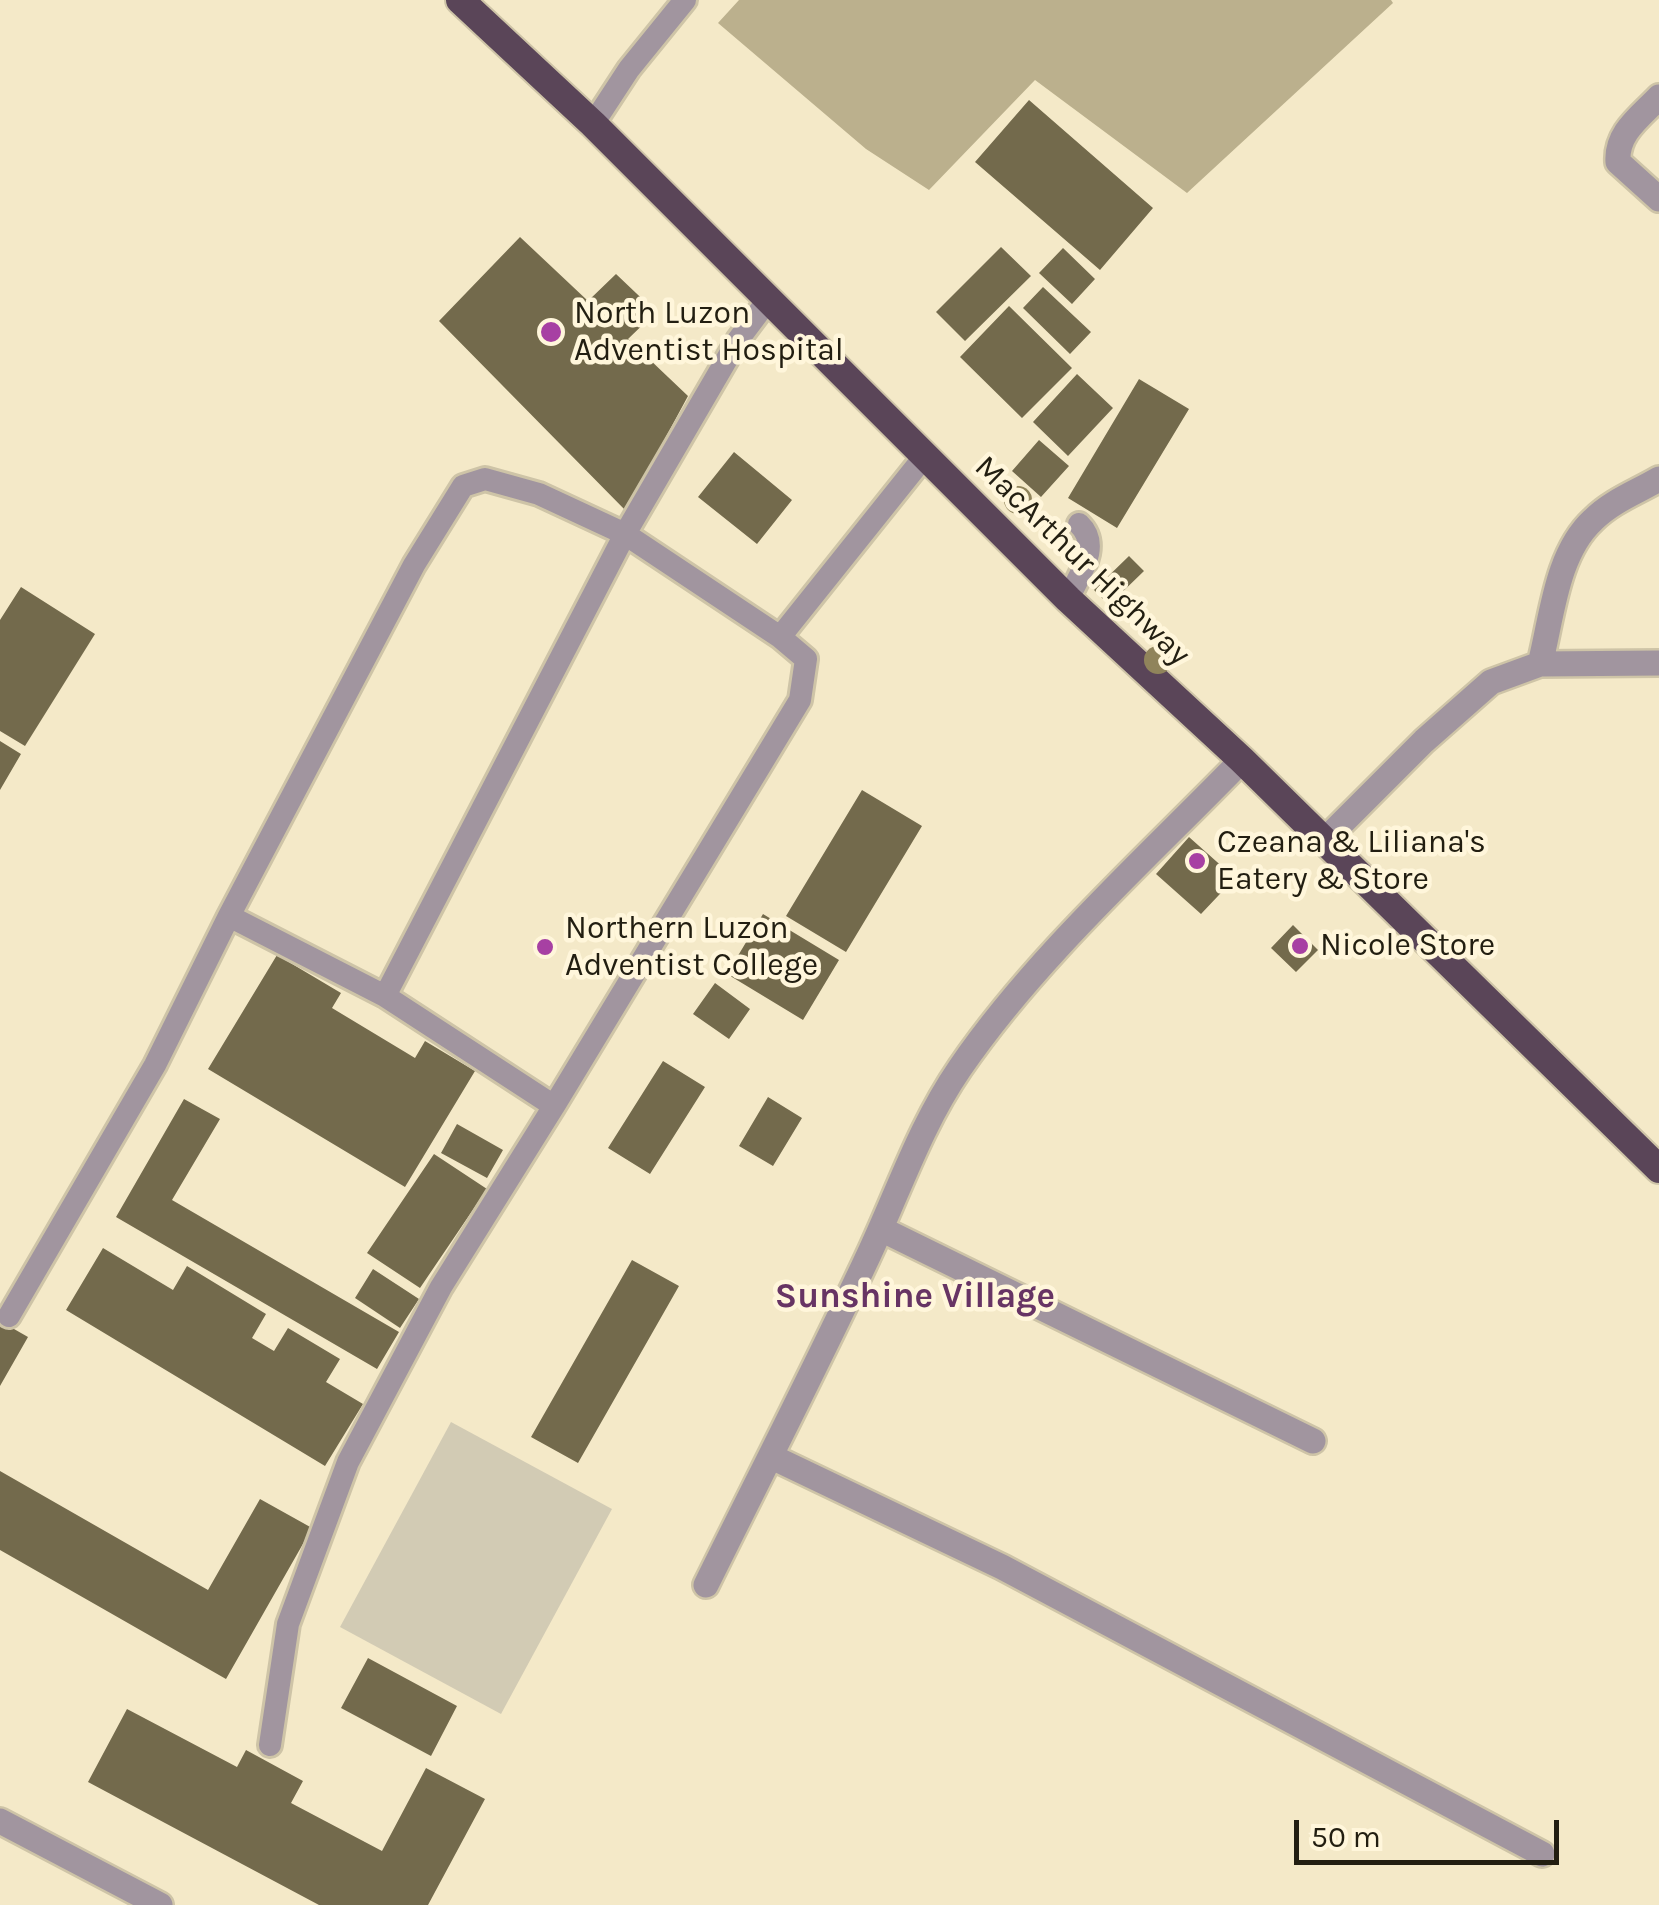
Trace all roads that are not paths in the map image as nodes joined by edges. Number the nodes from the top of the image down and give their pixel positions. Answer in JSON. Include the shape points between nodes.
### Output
{"nodes":[{"id":1,"x":460,"y":0,"type":"edge"},
{"id":2,"x":685,"y":0,"type":"edge"},
{"id":3,"x":1659,"y":97,"type":"edge"},
{"id":4,"x":593,"y":124,"type":"junction"},
{"id":5,"x":1659,"y":200,"type":"edge"},
{"id":6,"x":768,"y":300,"type":"junction"},
{"id":7,"x":924,"y":457,"type":"junction"},
{"id":8,"x":1659,"y":479,"type":"edge"},
{"id":9,"x":1079,"y":524,"type":"dead end"},
{"id":10,"x":625,"y":534,"type":"junction"},
{"id":11,"x":1068,"y":599,"type":"junction"},
{"id":12,"x":780,"y":637,"type":"junction"},
{"id":13,"x":1659,"y":662,"type":"edge"},
{"id":14,"x":1540,"y":664,"type":"junction"},
{"id":15,"x":1242,"y":760,"type":"junction"},
{"id":16,"x":1324,"y":841,"type":"junction"},
{"id":17,"x":229,"y":916,"type":"junction"},
{"id":18,"x":385,"y":996,"type":"junction"},
{"id":19,"x":554,"y":1106,"type":"junction"},
{"id":20,"x":1659,"y":1169,"type":"edge"},
{"id":21,"x":881,"y":1229,"type":"junction"},
{"id":22,"x":9,"y":1316,"type":"dead end"},
{"id":23,"x":1313,"y":1441,"type":"dead end"},
{"id":24,"x":772,"y":1457,"type":"junction"},
{"id":25,"x":706,"y":1585,"type":"dead end"},
{"id":26,"x":270,"y":1745,"type":"dead end"},
{"id":27,"x":0,"y":1821,"type":"edge"},
{"id":28,"x":1542,"y":1854,"type":"dead end"},
{"id":29,"x":160,"y":1905,"type":"edge"}],
"edges":[{"from":1,"to":4,"type":"highway","name":"MacArthur Highway"},
{"from":2,"to":4,"type":"lane"},
{"from":3,"to":5,"type":"street","via":[[1617,146],[1618,162]]},
{"from":4,"to":6,"type":"highway","name":"MacArthur Highway"},
{"from":6,"to":7,"type":"highway","name":"MacArthur Highway"},
{"from":6,"to":10,"type":"lane"},
{"from":7,"to":11,"type":"highway","name":"MacArthur Highway"},
{"from":7,"to":12,"type":"lane"},
{"from":8,"to":14,"type":"street","via":[[1592,520],[1567,556]]},
{"from":9,"to":11,"type":"lane","via":[[1090,548]]},
{"from":10,"to":12,"type":"lane"},
{"from":10,"to":17,"type":"lane","via":[[539,494],[485,479],[463,486],[414,565]]},
{"from":10,"to":18,"type":"lane"},
{"from":11,"to":15,"type":"highway","name":"MacArthur Highway"},
{"from":12,"to":19,"type":"lane","via":[[806,659],[800,700]]},
{"from":13,"to":14,"type":"street"},
{"from":14,"to":16,"type":"street","via":[[1475,695]]},
{"from":15,"to":16,"type":"highway","name":"MacArthur Highway"},
{"from":15,"to":21,"type":"street","via":[[1055,953],[962,1064],[927,1120]]},
{"from":16,"to":20,"type":"highway","name":"MacArthur Highway"},
{"from":17,"to":18,"type":"lane"},
{"from":17,"to":22,"type":"lane","via":[[155,1065]]},
{"from":18,"to":19,"type":"lane"},
{"from":19,"to":26,"type":"lane","via":[[442,1287],[348,1462],[288,1624]]},
{"from":21,"to":23,"type":"street"},
{"from":21,"to":24,"type":"street"},
{"from":24,"to":25,"type":"street"},
{"from":24,"to":28,"type":"street","via":[[1002,1567]]},
{"from":27,"to":29,"type":"street"}]}
